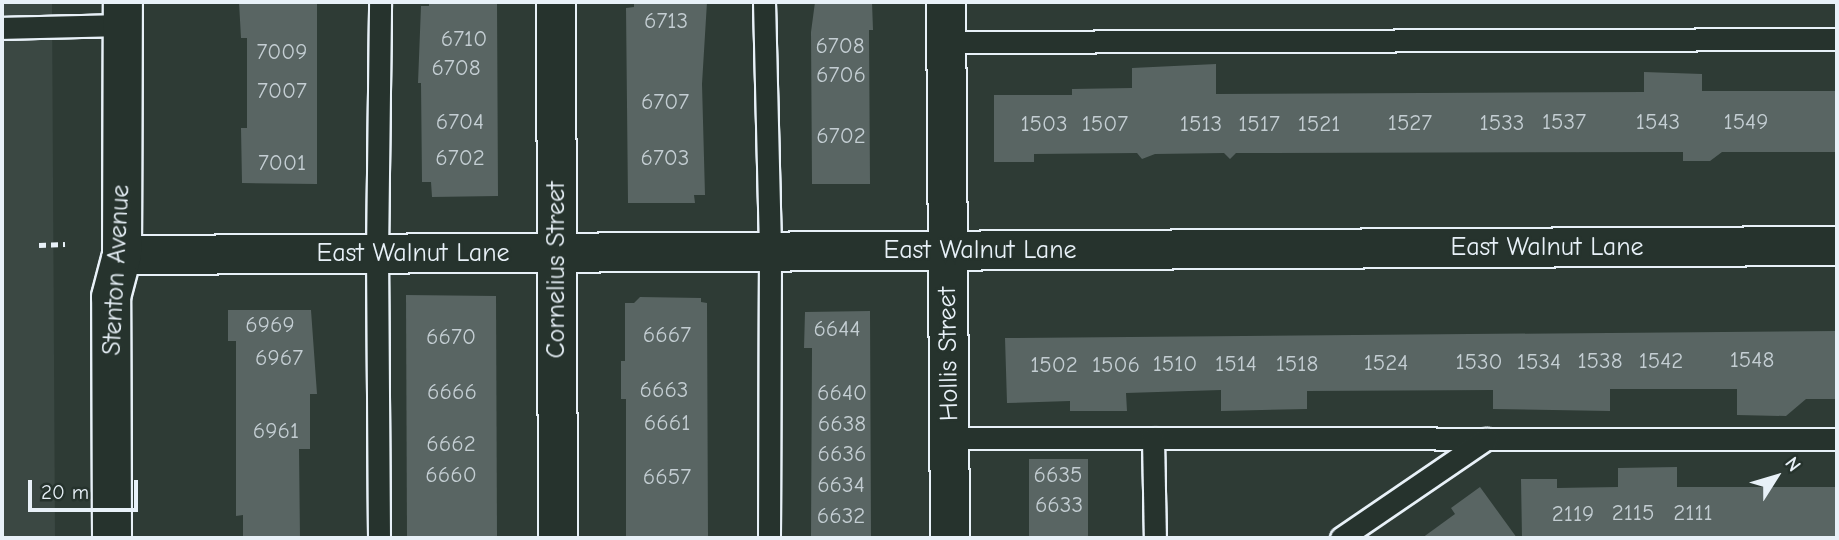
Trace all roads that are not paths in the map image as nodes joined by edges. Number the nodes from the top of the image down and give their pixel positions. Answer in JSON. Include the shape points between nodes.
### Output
{"nodes":[{"id":1,"x":380,"y":2,"type":"edge"},
{"id":2,"x":556,"y":2,"type":"edge"},
{"id":3,"x":764,"y":2,"type":"edge"},
{"id":4,"x":946,"y":2,"type":"edge"},
{"id":5,"x":123,"y":13,"type":"edge"},
{"id":6,"x":2,"y":28,"type":"edge"},
{"id":7,"x":1837,"y":39,"type":"edge"},
{"id":8,"x":946,"y":42,"type":"junction"},
{"id":9,"x":1837,"y":246,"type":"edge"},
{"id":10,"x":948,"y":252,"type":"junction"},
{"id":11,"x":770,"y":253,"type":"junction"},
{"id":12,"x":377,"y":254,"type":"junction"},
{"id":13,"x":557,"y":254,"type":"junction"},
{"id":14,"x":122,"y":256,"type":"junction"},
{"id":15,"x":950,"y":438,"type":"junction"},
{"id":16,"x":1153,"y":438,"type":"junction"},
{"id":17,"x":1486,"y":439,"type":"junction"},
{"id":18,"x":1837,"y":439,"type":"edge"},
{"id":19,"x":112,"y":538,"type":"edge"},
{"id":20,"x":379,"y":538,"type":"edge"},
{"id":21,"x":558,"y":538,"type":"edge"},
{"id":22,"x":769,"y":538,"type":"edge"},
{"id":23,"x":950,"y":538,"type":"edge"},
{"id":24,"x":1156,"y":538,"type":"edge"},
{"id":25,"x":1341,"y":538,"type":"edge"}],
"edges":[{"from":1,"to":12,"type":"lane"},
{"from":2,"to":13,"type":"street","name":"Cornelius Street"},
{"from":3,"to":11,"type":"lane"},
{"from":4,"to":8,"type":"street","name":"Hollis Street"},
{"from":5,"to":6,"type":"lane"},
{"from":5,"to":14,"type":"street","name":"Stenton Avenue"},
{"from":7,"to":8,"type":"lane"},
{"from":8,"to":10,"type":"street","name":"Hollis Street"},
{"from":9,"to":10,"type":"street","name":"East Walnut Lane"},
{"from":10,"to":11,"type":"street","name":"East Walnut Lane"},
{"from":10,"to":15,"type":"street","name":"Hollis Street"},
{"from":11,"to":13,"type":"street","name":"East Walnut Lane"},
{"from":11,"to":22,"type":"lane"},
{"from":12,"to":13,"type":"street","name":"East Walnut Lane"},
{"from":12,"to":14,"type":"street","name":"East Walnut Lane"},
{"from":12,"to":20,"type":"lane"},
{"from":13,"to":21,"type":"street","name":"Cornelius Street"},
{"from":14,"to":19,"type":"street","name":"Stenton Avenue","via":[[111,297]]},
{"from":15,"to":16,"type":"lane"},
{"from":15,"to":23,"type":"street","name":"Hollis Street"},
{"from":16,"to":17,"type":"lane"},
{"from":16,"to":24,"type":"lane"},
{"from":17,"to":18,"type":"lane"},
{"from":17,"to":25,"type":"lane"}]}
